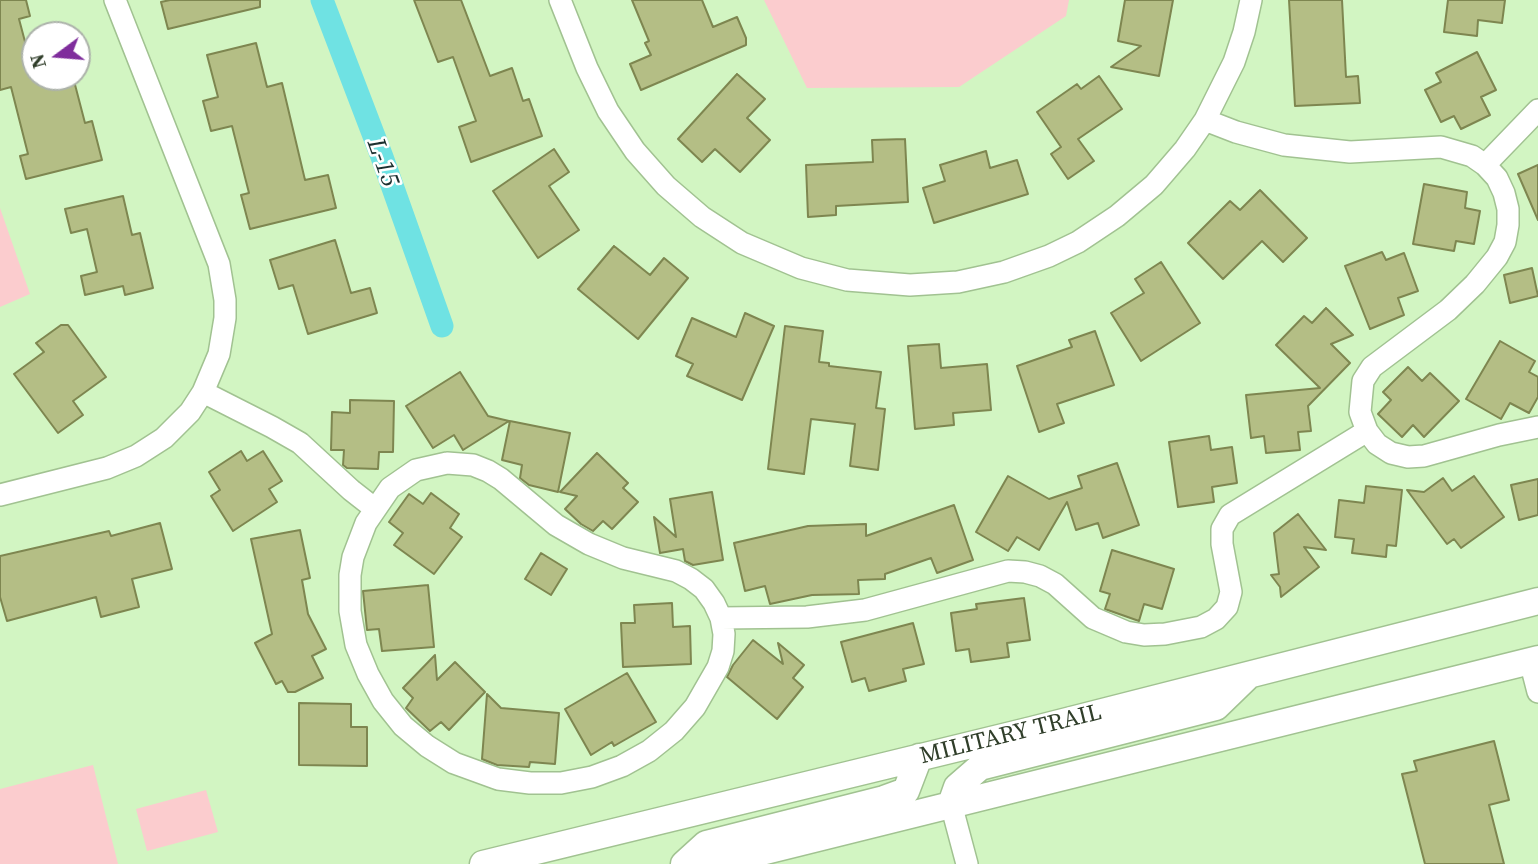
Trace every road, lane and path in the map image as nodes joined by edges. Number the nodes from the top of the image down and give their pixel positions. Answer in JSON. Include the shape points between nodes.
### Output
{"nodes":[{"id":1,"x":115,"y":0,"type":"edge"},
{"id":2,"x":560,"y":0,"type":"edge"},
{"id":3,"x":1251,"y":0,"type":"edge"},
{"id":4,"x":1538,"y":110,"type":"edge"},
{"id":5,"x":1205,"y":120,"type":"junction"},
{"id":6,"x":1485,"y":165,"type":"junction"},
{"id":7,"x":203,"y":392,"type":"junction"},
{"id":8,"x":1538,"y":427,"type":"edge"},
{"id":9,"x":1367,"y":431,"type":"junction"},
{"id":10,"x":0,"y":495,"type":"edge"},
{"id":11,"x":374,"y":508,"type":"junction"},
{"id":12,"x":1538,"y":601,"type":"edge"},
{"id":13,"x":721,"y":618,"type":"junction"},
{"id":14,"x":1534,"y":660,"type":"edge"},
{"id":15,"x":1250,"y":675,"type":"junction"},
{"id":16,"x":1538,"y":692,"type":"edge"},
{"id":17,"x":919,"y":757,"type":"junction"},
{"id":18,"x":951,"y":804,"type":"junction"},
{"id":19,"x":483,"y":864,"type":"edge"},
{"id":20,"x":684,"y":864,"type":"edge"},
{"id":21,"x":713,"y":864,"type":"edge"},
{"id":22,"x":967,"y":864,"type":"edge"}],
"edges":[{"from":1,"to":7,"type":"street","via":[[223,281],[225,318],[219,354]]},
{"from":2,"to":5,"type":"street","via":[[608,111],[666,186],[743,243],[801,268],[847,280],[910,285],[958,282],[1049,256],[1117,216],[1154,185]]},
{"from":3,"to":5,"type":"street","via":[[1234,62]]},
{"from":4,"to":6,"type":"street"},
{"from":5,"to":6,"type":"street","via":[[1284,145],[1350,152],[1441,147]]},
{"from":6,"to":9,"type":"street","via":[[1504,193],[1508,209],[1505,242],[1475,284],[1448,310],[1372,367],[1363,381],[1360,412]]},
{"from":7,"to":10,"type":"street","via":[[177,426],[135,456],[107,468]]},
{"from":7,"to":11,"type":"street","via":[[300,443]]},
{"from":8,"to":9,"type":"street","via":[[1408,457],[1384,448]]},
{"from":9,"to":13,"type":"street","via":[[1230,515],[1222,529],[1222,544],[1231,592],[1227,607],[1201,627],[1165,634],[1126,632],[1093,618],[1040,576],[1008,571],[864,610],[807,617]]},
{"from":11,"to":13,"type":"street","via":[[390,488],[416,470],[446,463],[473,466],[501,479],[541,514],[589,544],[691,579],[709,596]]},
{"from":11,"to":13,"type":"street","via":[[350,575],[356,645],[383,701],[411,733],[454,763],[483,775],[561,783],[592,777],[649,751],[674,731],[712,681],[723,651]]},
{"from":12,"to":15,"type":"main road","name":"MILITARY TRAIL"},
{"from":14,"to":16,"type":"street"},
{"from":14,"to":18,"type":"main road"},
{"from":15,"to":17,"type":"main road","name":"MILITARY TRAIL"},
{"from":15,"to":18,"type":"main road","via":[[1216,707],[980,767],[957,787]]},
{"from":17,"to":19,"type":"main road","name":"MILITARY TRAIL"},
{"from":17,"to":20,"type":"main road","via":[[906,791],[706,844]]},
{"from":18,"to":21,"type":"main road"},
{"from":18,"to":22,"type":"street"}]}
